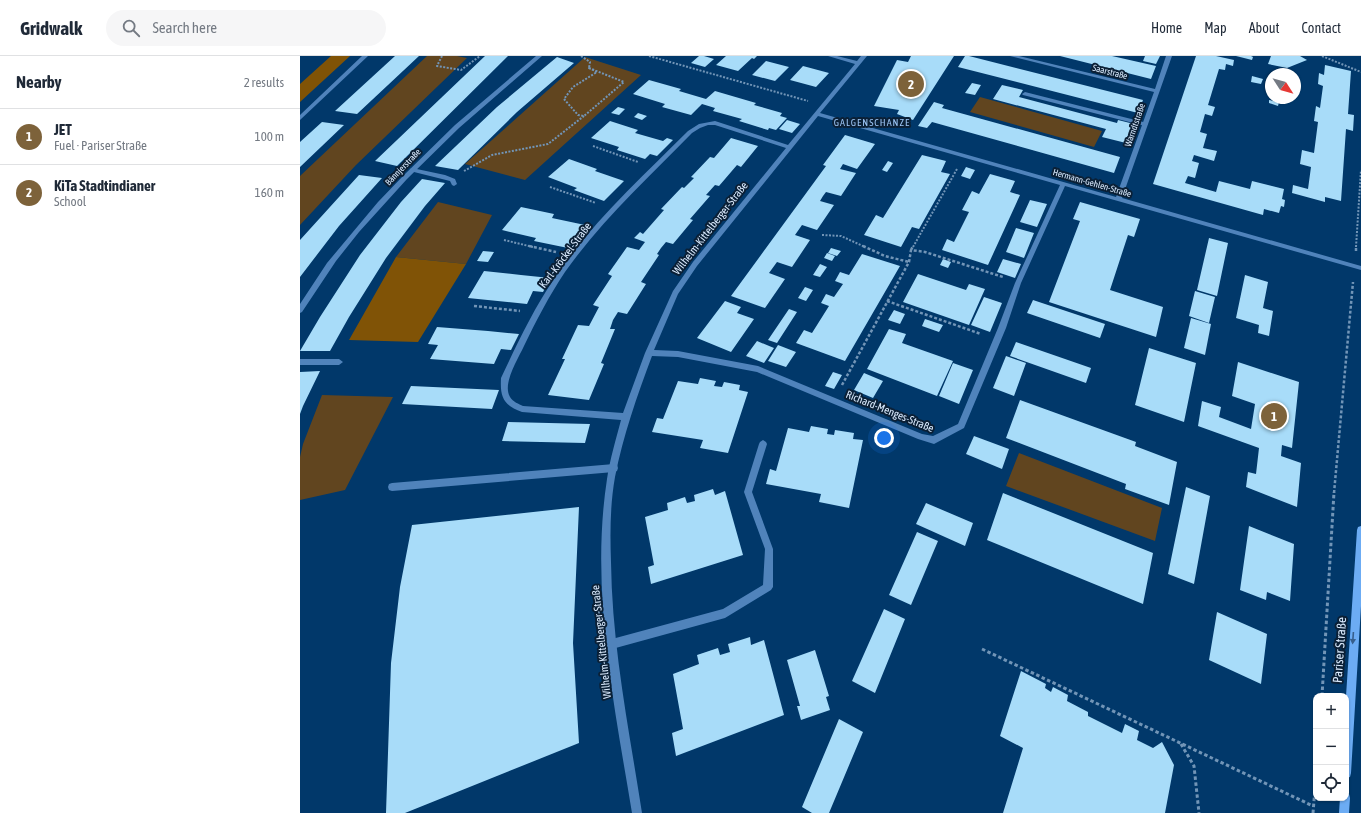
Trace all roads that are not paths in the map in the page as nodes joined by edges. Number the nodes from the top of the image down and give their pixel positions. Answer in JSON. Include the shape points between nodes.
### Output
{"nodes":[{"id":1,"x":365,"y":56,"type":"edge"},
{"id":2,"x":539,"y":56,"type":"edge"},
{"id":3,"x":831,"y":56,"type":"edge"},
{"id":4,"x":864,"y":56,"type":"edge"},
{"id":5,"x":1013,"y":56,"type":"edge"},
{"id":6,"x":1169,"y":56,"type":"edge"},
{"id":7,"x":858,"y":63,"type":"junction"},
{"id":8,"x":1156,"y":92,"type":"junction"},
{"id":9,"x":1025,"y":94,"type":"dead end"},
{"id":10,"x":818,"y":114,"type":"junction"},
{"id":11,"x":300,"y":118,"type":"edge"},
{"id":12,"x":1145,"y":124,"type":"junction"},
{"id":13,"x":789,"y":147,"type":"junction"},
{"id":14,"x":412,"y":170,"type":"junction"},
{"id":15,"x":453,"y":182,"type":"road end"},
{"id":16,"x":1063,"y":184,"type":"junction"},
{"id":17,"x":1118,"y":200,"type":"junction"},
{"id":18,"x":1358,"y":268,"type":"edge"},
{"id":19,"x":300,"y":310,"type":"edge"},
{"id":20,"x":648,"y":353,"type":"junction"},
{"id":21,"x":300,"y":362,"type":"edge"},
{"id":22,"x":339,"y":362,"type":"dead end"},
{"id":23,"x":626,"y":417,"type":"junction"},
{"id":24,"x":763,"y":444,"type":"dead end"},
{"id":25,"x":614,"y":468,"type":"junction"},
{"id":26,"x":392,"y":487,"type":"dead end"},
{"id":27,"x":1361,"y":530,"type":"edge"},
{"id":28,"x":612,"y":644,"type":"junction"},
{"id":29,"x":1346,"y":765,"type":"edge"},
{"id":30,"x":1345,"y":801,"type":"edge"},
{"id":31,"x":637,"y":813,"type":"edge"},
{"id":32,"x":1344,"y":813,"type":"edge"}],
"edges":[{"from":1,"to":11,"type":"street"},
{"from":2,"to":14,"type":"street","name":"Bännjerstraße","via":[[469,116]]},
{"from":3,"to":7,"type":"street"},
{"from":4,"to":7,"type":"street","name":"Wilhelm-Kittelberger-Straße"},
{"from":5,"to":8,"type":"street","name":"Saarstraße"},
{"from":6,"to":8,"type":"street","name":"Warndtstraße"},
{"from":7,"to":10,"type":"street","name":"Wilhelm-Kittelberger-Straße"},
{"from":8,"to":12,"type":"street","name":"Warndtstraße"},
{"from":9,"to":12,"type":"street"},
{"from":10,"to":13,"type":"street","name":"Wilhelm-Kittelberger-Straße"},
{"from":10,"to":16,"type":"street","name":"Hermann-Gehlen-Straße"},
{"from":12,"to":17,"type":"street","name":"Warndtstraße"},
{"from":13,"to":20,"type":"street","name":"Wilhelm-Kittelberger-Straße","via":[[695,264],[675,293]]},
{"from":13,"to":23,"type":"street","name":"Karl-Kröckel-Straße","via":[[715,123],[705,123],[690,132],[614,210],[574,256],[547,295],[505,378],[504,393],[509,403],[522,409]]},
{"from":14,"to":15,"type":"street","via":[[445,177]]},
{"from":14,"to":19,"type":"street","name":"Bännjerstraße","via":[[334,260]]},
{"from":16,"to":17,"type":"street","name":"Hermann-Gehlen-Straße"},
{"from":16,"to":20,"type":"street","name":"Richard-Menges-Straße","via":[[1018,283],[1002,328],[960,426],[934,440],[921,437],[758,369],[678,354]]},
{"from":17,"to":18,"type":"street","name":"Hermann-Gehlen-Straße"},
{"from":20,"to":23,"type":"street","name":"Wilhelm-Kittelberger-Straße"},
{"from":21,"to":22,"type":"street"},
{"from":23,"to":25,"type":"street","name":"Wilhelm-Kittelberger-Straße"},
{"from":24,"to":28,"type":"street","via":[[748,492],[769,549],[768,587],[725,613]]},
{"from":25,"to":26,"type":"street"},
{"from":25,"to":28,"type":"street","name":"Wilhelm-Kittelberger-Straße","via":[[606,530],[607,600]]},
{"from":27,"to":29,"type":"main road","name":"Pariser Straße","one_way":true},
{"from":28,"to":31,"type":"street","name":"Wilhelm-Kittelberger-Straße","via":[[614,672]]},
{"from":30,"to":32,"type":"main road"}]}
